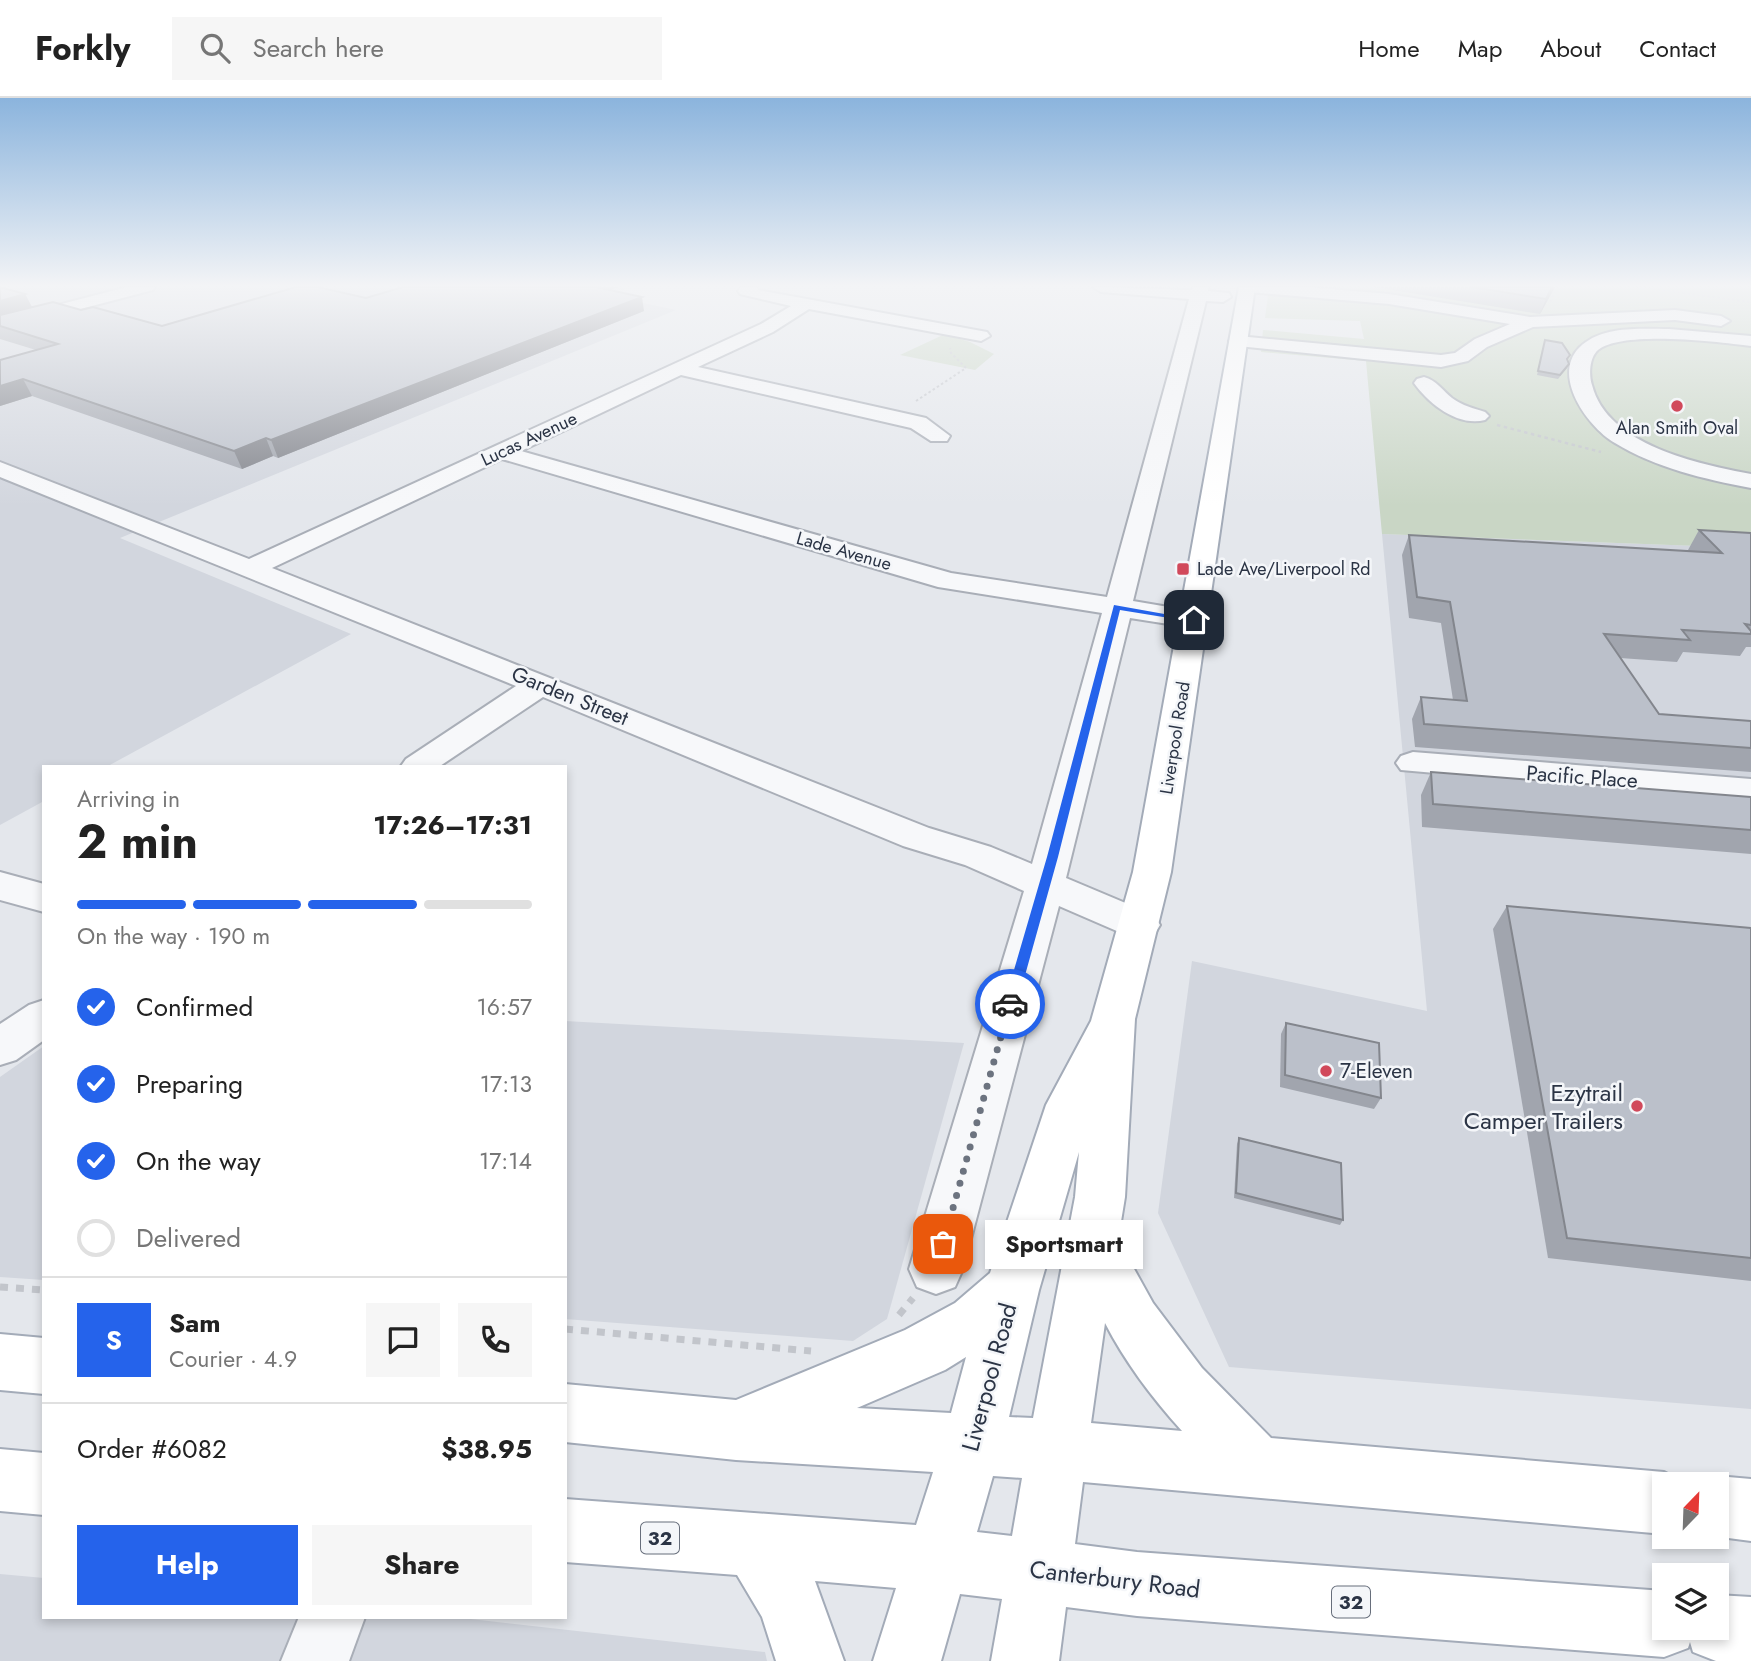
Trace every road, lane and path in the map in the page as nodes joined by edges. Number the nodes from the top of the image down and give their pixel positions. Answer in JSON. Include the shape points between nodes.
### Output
{"nodes":[{"id":1,"x":699,"y":360,"type":"edge"},
{"id":2,"x":958,"y":360,"type":"edge"},
{"id":3,"x":1181,"y":360,"type":"edge"},
{"id":4,"x":1235,"y":360,"type":"edge"},
{"id":5,"x":1583,"y":360,"type":"edge"},
{"id":6,"x":680,"y":369,"type":"junction"},
{"id":7,"x":1424,"y":383,"type":"dead end"},
{"id":8,"x":1478,"y":416,"type":"joint"},
{"id":9,"x":891,"y":417,"type":"junction"},
{"id":10,"x":940,"y":436,"type":"dead end"},
{"id":11,"x":501,"y":452,"type":"junction"},
{"id":12,"x":1609,"y":454,"type":"dead end"},
{"id":13,"x":0,"y":469,"type":"edge"},
{"id":14,"x":1751,"y":481,"type":"edge"},
{"id":15,"x":250,"y":568,"type":"junction"},
{"id":16,"x":1117,"y":607,"type":"junction"},
{"id":17,"x":1194,"y":620,"type":"junction"},
{"id":18,"x":541,"y":684,"type":"junction"},
{"id":19,"x":1413,"y":764,"type":"dead end"},
{"id":20,"x":420,"y":765,"type":"edge"},
{"id":21,"x":1751,"y":790,"type":"edge"},
{"id":22,"x":1044,"y":885,"type":"junction"},
{"id":23,"x":0,"y":886,"type":"edge"},
{"id":24,"x":42,"y":897,"type":"edge"},
{"id":25,"x":1140,"y":925,"type":"junction"},
{"id":26,"x":42,"y":1018,"type":"edge"},
{"id":27,"x":1113,"y":1019,"type":"junction"},
{"id":28,"x":0,"y":1046,"type":"edge"},
{"id":29,"x":1092,"y":1244,"type":"junction"},
{"id":30,"x":936,"y":1269,"type":"dead end"},
{"id":31,"x":0,"y":1287,"type":"edge"},
{"id":32,"x":42,"y":1290,"type":"edge"},
{"id":33,"x":1012,"y":1290,"type":"junction"},
{"id":34,"x":567,"y":1329,"type":"edge"},
{"id":35,"x":819,"y":1350,"type":"dead end"},
{"id":36,"x":0,"y":1362,"type":"edge"},
{"id":37,"x":42,"y":1366,"type":"edge"},
{"id":38,"x":567,"y":1413,"type":"edge"},
{"id":39,"x":736,"y":1430,"type":"junction"},
{"id":40,"x":972,"y":1445,"type":"junction"},
{"id":41,"x":1058,"y":1450,"type":"junction"},
{"id":42,"x":1258,"y":1468,"type":"junction"},
{"id":43,"x":0,"y":1480,"type":"edge"},
{"id":44,"x":42,"y":1484,"type":"edge"},
{"id":45,"x":1652,"y":1502,"type":"edge"},
{"id":46,"x":1729,"y":1508,"type":"edge"},
{"id":47,"x":1751,"y":1510,"type":"edge"},
{"id":48,"x":567,"y":1530,"type":"edge"},
{"id":49,"x":755,"y":1546,"type":"junction"},
{"id":50,"x":938,"y":1559,"type":"junction"},
{"id":51,"x":1039,"y":1571,"type":"junction"},
{"id":52,"x":331,"y":1619,"type":"edge"},
{"id":53,"x":1652,"y":1623,"type":"edge"},
{"id":54,"x":1729,"y":1629,"type":"edge"},
{"id":55,"x":1751,"y":1630,"type":"edge"},
{"id":56,"x":315,"y":1661,"type":"edge"},
{"id":57,"x":810,"y":1661,"type":"edge"},
{"id":58,"x":907,"y":1661,"type":"edge"},
{"id":59,"x":1025,"y":1661,"type":"edge"}],
"edges":[{"from":1,"to":6,"type":"street","name":"Lucas Avenue"},
{"from":2,"to":9,"type":"path","via":[[966,368]]},
{"from":3,"to":16,"type":"street"},
{"from":4,"to":17,"type":"main road","name":"Liverpool Road"},
{"from":5,"to":14,"type":"street","via":[[1580,386],[1600,423],[1678,463]]},
{"from":6,"to":9,"type":"street"},
{"from":6,"to":11,"type":"street","name":"Lucas Avenue"},
{"from":7,"to":8,"type":"street","via":[[1462,415]]},
{"from":8,"to":12,"type":"path","via":[[1498,426]]},
{"from":9,"to":10,"type":"street","via":[[918,423]]},
{"from":11,"to":15,"type":"street","name":"Lucas Avenue"},
{"from":11,"to":16,"type":"street","name":"Lade Avenue","via":[[948,581]]},
{"from":13,"to":15,"type":"street","name":"Garden Street"},
{"from":15,"to":18,"type":"street","name":"Garden Street"},
{"from":16,"to":17,"type":"street","name":"Lade Avenue"},
{"from":16,"to":22,"type":"street"},
{"from":17,"to":25,"type":"main road","name":"Liverpool Road"},
{"from":18,"to":20,"type":"street"},
{"from":18,"to":22,"type":"street","name":"Garden Street"},
{"from":19,"to":21,"type":"street","name":"Pacific Place"},
{"from":22,"to":25,"type":"street","name":"Garden Street"},
{"from":22,"to":30,"type":"street"},
{"from":23,"to":24,"type":"street"},
{"from":25,"to":27,"type":"main road","name":"Liverpool Road"},
{"from":26,"to":28,"type":"street"},
{"from":27,"to":29,"type":"main road","name":"Liverpool Road","via":[[1103,1171]]},
{"from":27,"to":33,"type":"main road","name":"Liverpool Road","via":[[1069,1105]]},
{"from":29,"to":41,"type":"main road","name":"Liverpool Road"},
{"from":29,"to":42,"type":"main road","via":[[1134,1322],[1174,1377]]},
{"from":31,"to":32,"type":"path"},
{"from":33,"to":39,"type":"main road","via":[[974,1322],[906,1337]]},
{"from":33,"to":40,"type":"main road","name":"Liverpool Road"},
{"from":34,"to":35,"type":"path"},
{"from":36,"to":37,"type":"main road"},
{"from":38,"to":39,"type":"main road"},
{"from":39,"to":40,"type":"main road"},
{"from":40,"to":41,"type":"main road"},
{"from":40,"to":50,"type":"main road","name":"Liverpool Road"},
{"from":41,"to":42,"type":"main road"},
{"from":41,"to":51,"type":"main road","name":"Liverpool Road"},
{"from":42,"to":45,"type":"main road"},
{"from":43,"to":44,"type":"main road"},
{"from":46,"to":47,"type":"main road"},
{"from":48,"to":49,"type":"main road","name":"Canterbury Road","number":"32"},
{"from":49,"to":50,"type":"main road","name":"Canterbury Road","number":"32"},
{"from":49,"to":57,"type":"main road","via":[[790,1601]]},
{"from":50,"to":51,"type":"main road","name":"Canterbury Road","number":"32"},
{"from":50,"to":58,"type":"main road","name":"Liverpool Road"},
{"from":51,"to":53,"type":"main road","name":"Canterbury Road","number":"32","via":[[1219,1591]]},
{"from":51,"to":59,"type":"main road","name":"Liverpool Road"},
{"from":52,"to":56,"type":"street"},
{"from":54,"to":55,"type":"main road"}]}
